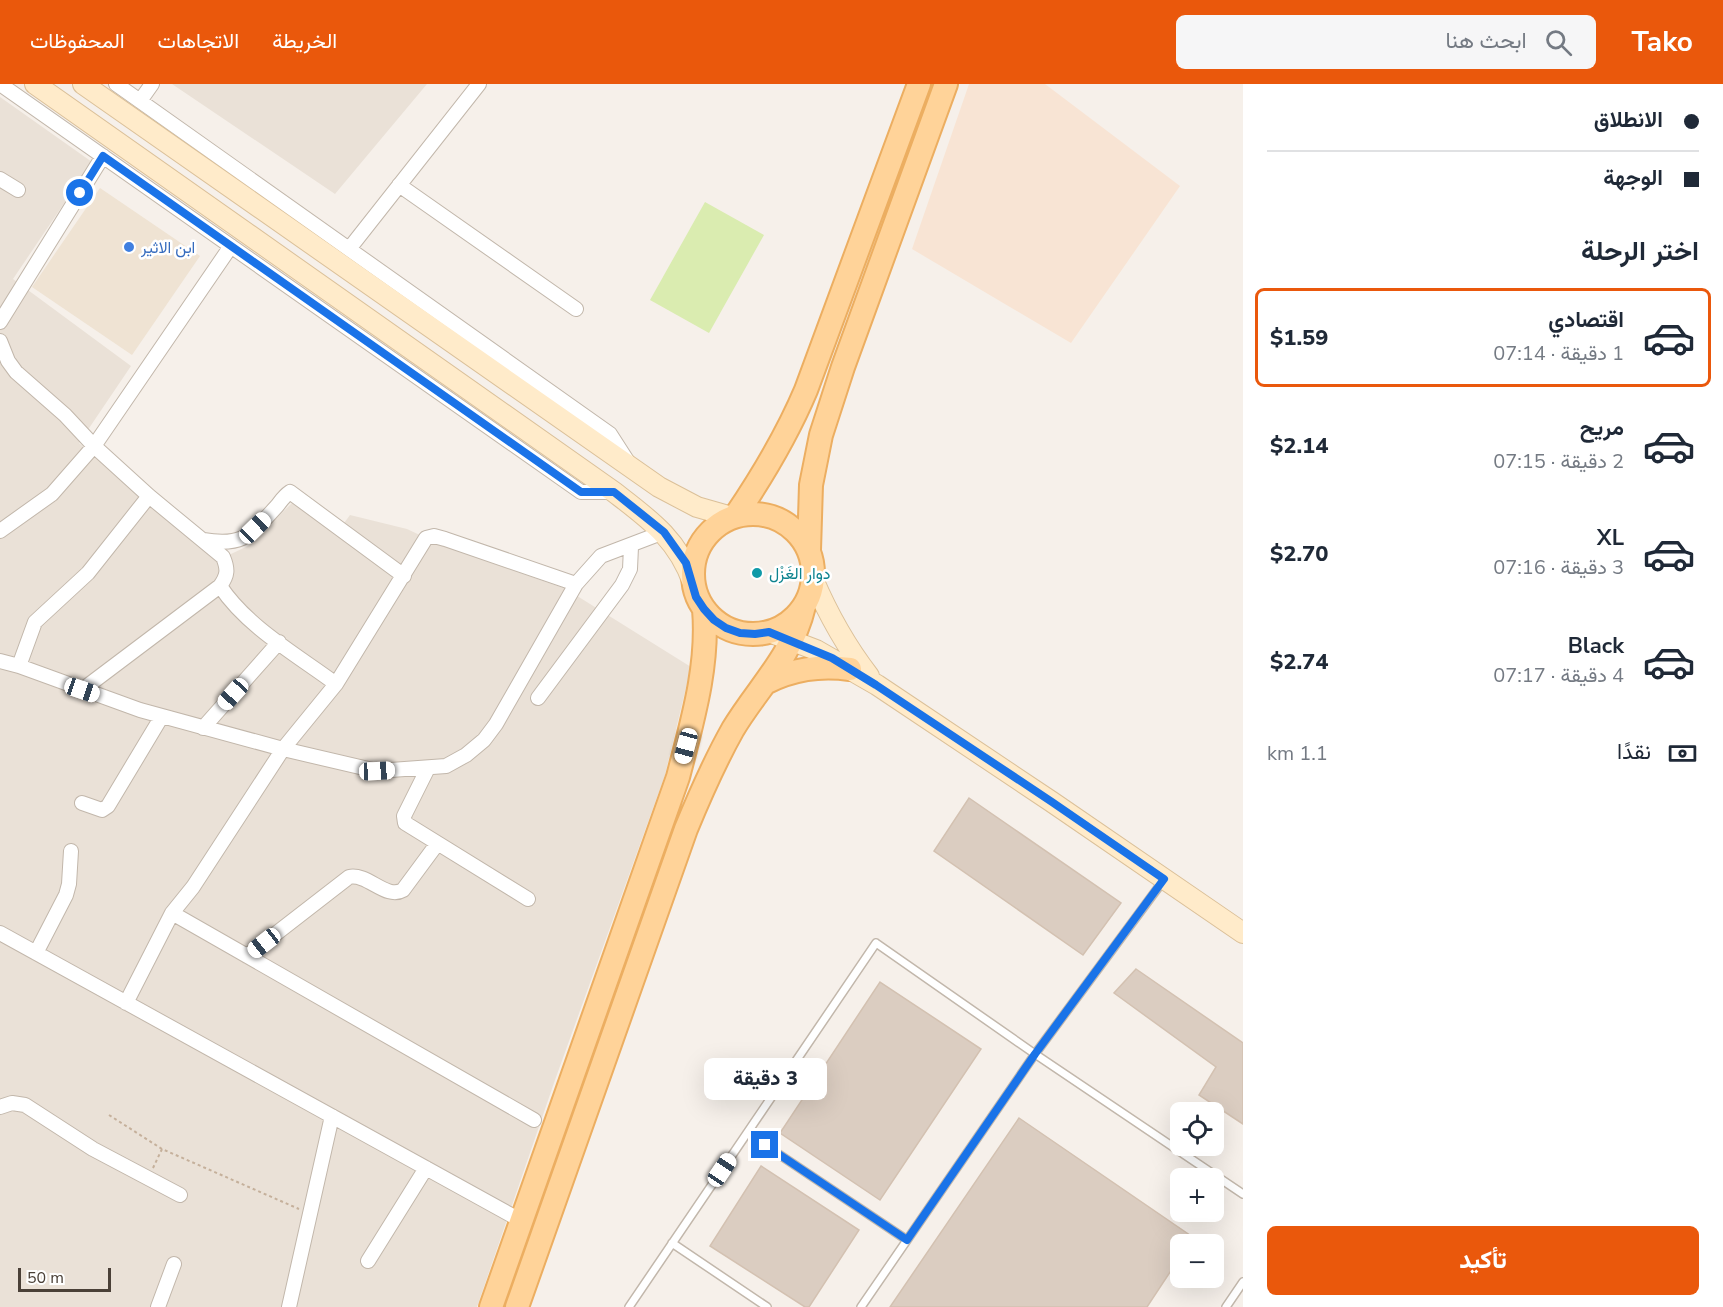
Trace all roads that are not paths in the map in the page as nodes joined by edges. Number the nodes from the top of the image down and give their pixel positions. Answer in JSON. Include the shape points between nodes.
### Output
{"nodes":[{"id":1,"x":0,"y":84,"type":"edge"},
{"id":2,"x":35,"y":84,"type":"edge"},
{"id":3,"x":83,"y":84,"type":"edge"},
{"id":4,"x":116,"y":84,"type":"edge"},
{"id":5,"x":152,"y":84,"type":"edge"},
{"id":6,"x":479,"y":84,"type":"edge"},
{"id":7,"x":920,"y":84,"type":"edge"},
{"id":8,"x":946,"y":84,"type":"edge"},
{"id":9,"x":140,"y":101,"type":"junction"},
{"id":10,"x":103,"y":156,"type":"junction"},
{"id":11,"x":0,"y":179,"type":"edge"},
{"id":12,"x":399,"y":184,"type":"junction"},
{"id":13,"x":18,"y":190,"type":"dead end"},
{"id":14,"x":231,"y":246,"type":"junction"},
{"id":15,"x":349,"y":249,"type":"junction"},
{"id":16,"x":576,"y":309,"type":"dead end"},
{"id":17,"x":0,"y":322,"type":"edge"},
{"id":18,"x":0,"y":341,"type":"edge"},
{"id":19,"x":94,"y":446,"type":"junction"},
{"id":20,"x":632,"y":469,"type":"junction"},
{"id":21,"x":614,"y":492,"type":"junction"},
{"id":22,"x":149,"y":496,"type":"junction"},
{"id":23,"x":734,"y":516,"type":"junction"},
{"id":24,"x":0,"y":531,"type":"edge"},
{"id":25,"x":664,"y":532,"type":"junction"},
{"id":26,"x":201,"y":539,"type":"junction"},
{"id":27,"x":631,"y":547,"type":"junction"},
{"id":28,"x":808,"y":550,"type":"junction"},
{"id":29,"x":404,"y":576,"type":"junction"},
{"id":30,"x":813,"y":579,"type":"junction"},
{"id":31,"x":693,"y":583,"type":"junction"},
{"id":32,"x":576,"y":584,"type":"junction"},
{"id":33,"x":220,"y":586,"type":"junction"},
{"id":34,"x":804,"y":606,"type":"junction"},
{"id":35,"x":704,"y":609,"type":"junction"},
{"id":36,"x":769,"y":632,"type":"junction"},
{"id":37,"x":793,"y":640,"type":"junction"},
{"id":38,"x":279,"y":642,"type":"junction"},
{"id":39,"x":0,"y":661,"type":"edge"},
{"id":40,"x":19,"y":666,"type":"junction"},
{"id":41,"x":850,"y":669,"type":"junction"},
{"id":42,"x":765,"y":683,"type":"junction"},
{"id":43,"x":336,"y":684,"type":"junction"},
{"id":44,"x":876,"y":685,"type":"junction"},
{"id":45,"x":82,"y":690,"type":"junction"},
{"id":46,"x":538,"y":698,"type":"dead end"},
{"id":47,"x":162,"y":716,"type":"junction"},
{"id":48,"x":203,"y":728,"type":"junction"},
{"id":49,"x":283,"y":749,"type":"junction"},
{"id":50,"x":428,"y":768,"type":"junction"},
{"id":51,"x":82,"y":803,"type":"dead end"},
{"id":52,"x":437,"y":844,"type":"junction"},
{"id":53,"x":71,"y":851,"type":"dead end"},
{"id":54,"x":1164,"y":879,"type":"junction"},
{"id":55,"x":528,"y":899,"type":"dead end"},
{"id":56,"x":172,"y":913,"type":"junction"},
{"id":57,"x":0,"y":933,"type":"edge"},
{"id":58,"x":1243,"y":933,"type":"edge"},
{"id":59,"x":36,"y":953,"type":"junction"},
{"id":60,"x":247,"y":956,"type":"junction"},
{"id":61,"x":126,"y":1003,"type":"junction"},
{"id":62,"x":1035,"y":1054,"type":"junction"},
{"id":63,"x":0,"y":1107,"type":"edge"},
{"id":64,"x":332,"y":1116,"type":"junction"},
{"id":65,"x":534,"y":1120,"type":"dead end"},
{"id":66,"x":747,"y":1133,"type":"junction"},
{"id":67,"x":426,"y":1168,"type":"junction"},
{"id":68,"x":1243,"y":1194,"type":"edge"},
{"id":69,"x":180,"y":1196,"type":"dead end"},
{"id":70,"x":520,"y":1220,"type":"junction"},
{"id":71,"x":907,"y":1240,"type":"junction"},
{"id":72,"x":672,"y":1243,"type":"junction"},
{"id":73,"x":368,"y":1261,"type":"dead end"},
{"id":74,"x":174,"y":1264,"type":"dead end"},
{"id":75,"x":1243,"y":1282,"type":"edge"},
{"id":76,"x":158,"y":1307,"type":"edge"},
{"id":77,"x":288,"y":1307,"type":"edge"},
{"id":78,"x":490,"y":1307,"type":"edge"},
{"id":79,"x":517,"y":1307,"type":"edge"},
{"id":80,"x":629,"y":1307,"type":"edge"},
{"id":81,"x":767,"y":1307,"type":"edge"},
{"id":82,"x":861,"y":1307,"type":"edge"},
{"id":83,"x":1226,"y":1307,"type":"edge"}],
"edges":[{"from":1,"to":10,"type":"street"},
{"from":2,"to":21,"type":"main road"},
{"from":3,"to":20,"type":"main road"},
{"from":4,"to":9,"type":"street"},
{"from":5,"to":9,"type":"street"},
{"from":6,"to":12,"type":"street"},
{"from":7,"to":23,"type":"main road","via":[[803,399],[766,470]]},
{"from":8,"to":28,"type":"main road","via":[[821,435],[811,485]]},
{"from":9,"to":15,"type":"street"},
{"from":10,"to":14,"type":"street"},
{"from":10,"to":17,"type":"street"},
{"from":11,"to":13,"type":"street"},
{"from":12,"to":15,"type":"street"},
{"from":12,"to":16,"type":"street"},
{"from":14,"to":19,"type":"street"},
{"from":14,"to":21,"type":"street","via":[[581,492]]},
{"from":15,"to":20,"type":"street","via":[[610,434]]},
{"from":18,"to":19,"type":"street","via":[[16,372]]},
{"from":19,"to":22,"type":"street"},
{"from":19,"to":24,"type":"street","via":[[52,494]]},
{"from":20,"to":23,"type":"main road","via":[[697,507]]},
{"from":21,"to":25,"type":"main road"},
{"from":22,"to":26,"type":"street"},
{"from":22,"to":40,"type":"street","via":[[88,573],[34,622]]},
{"from":23,"to":28,"type":"main road","via":[[758,513],[779,519],[801,537]]},
{"from":23,"to":31,"type":"main road","via":[[722,521],[701,541],[692,568]]},
{"from":25,"to":27,"type":"street"},
{"from":25,"to":31,"type":"main road","via":[[686,563]]},
{"from":26,"to":29,"type":"street","via":[[239,541],[290,492]]},
{"from":26,"to":33,"type":"street","via":[[223,557],[228,568]]},
{"from":27,"to":32,"type":"street","via":[[601,556]]},
{"from":27,"to":46,"type":"street","via":[[630,569],[622,585]]},
{"from":28,"to":30,"type":"main road"},
{"from":29,"to":32,"type":"street","via":[[426,538],[434,536]]},
{"from":29,"to":43,"type":"street"},
{"from":30,"to":34,"type":"main road"},
{"from":30,"to":44,"type":"main road","via":[[828,615]]},
{"from":31,"to":35,"type":"main road"},
{"from":32,"to":50,"type":"street","via":[[484,740],[446,766]]},
{"from":33,"to":38,"type":"street"},
{"from":33,"to":45,"type":"street"},
{"from":34,"to":36,"type":"main road","via":[[794,618]]},
{"from":34,"to":37,"type":"main road"},
{"from":35,"to":36,"type":"main road","via":[[714,620],[740,633]]},
{"from":35,"to":70,"type":"main road","via":[[706,632],[701,676],[678,777]]},
{"from":36,"to":37,"type":"main road"},
{"from":37,"to":41,"type":"main road"},
{"from":37,"to":42,"type":"main road"},
{"from":38,"to":43,"type":"street"},
{"from":38,"to":48,"type":"street"},
{"from":39,"to":40,"type":"street"},
{"from":40,"to":45,"type":"street"},
{"from":41,"to":42,"type":"main road","via":[[806,668]]},
{"from":41,"to":44,"type":"main road"},
{"from":42,"to":79,"type":"main road","via":[[717,759],[686,829]]},
{"from":43,"to":49,"type":"street"},
{"from":44,"to":54,"type":"main road"},
{"from":45,"to":47,"type":"street"},
{"from":47,"to":48,"type":"street"},
{"from":47,"to":51,"type":"street","via":[[108,806],[97,810]]},
{"from":48,"to":49,"type":"street"},
{"from":49,"to":50,"type":"street","via":[[377,771]]},
{"from":49,"to":56,"type":"street"},
{"from":50,"to":52,"type":"street","via":[[404,819],[409,827]]},
{"from":52,"to":55,"type":"street"},
{"from":52,"to":60,"type":"street","via":[[399,893],[362,878],[349,877]]},
{"from":53,"to":59,"type":"street","via":[[66,895]]},
{"from":54,"to":58,"type":"main road"},
{"from":54,"to":62,"type":"lane"},
{"from":56,"to":60,"type":"street"},
{"from":56,"to":61,"type":"street"},
{"from":57,"to":59,"type":"street"},
{"from":59,"to":61,"type":"street"},
{"from":60,"to":65,"type":"street"},
{"from":61,"to":64,"type":"street"},
{"from":62,"to":66,"type":"lane","via":[[876,943]]},
{"from":62,"to":68,"type":"lane"},
{"from":62,"to":71,"type":"lane"},
{"from":63,"to":69,"type":"street","via":[[12,1103],[25,1105],[87,1145]]},
{"from":64,"to":67,"type":"street"},
{"from":64,"to":77,"type":"street"},
{"from":66,"to":71,"type":"lane"},
{"from":66,"to":72,"type":"lane"},
{"from":67,"to":70,"type":"street"},
{"from":67,"to":73,"type":"street"},
{"from":70,"to":78,"type":"main road"},
{"from":71,"to":82,"type":"lane"},
{"from":72,"to":80,"type":"lane"},
{"from":72,"to":81,"type":"lane"},
{"from":74,"to":76,"type":"street"},
{"from":75,"to":83,"type":"lane"}]}
